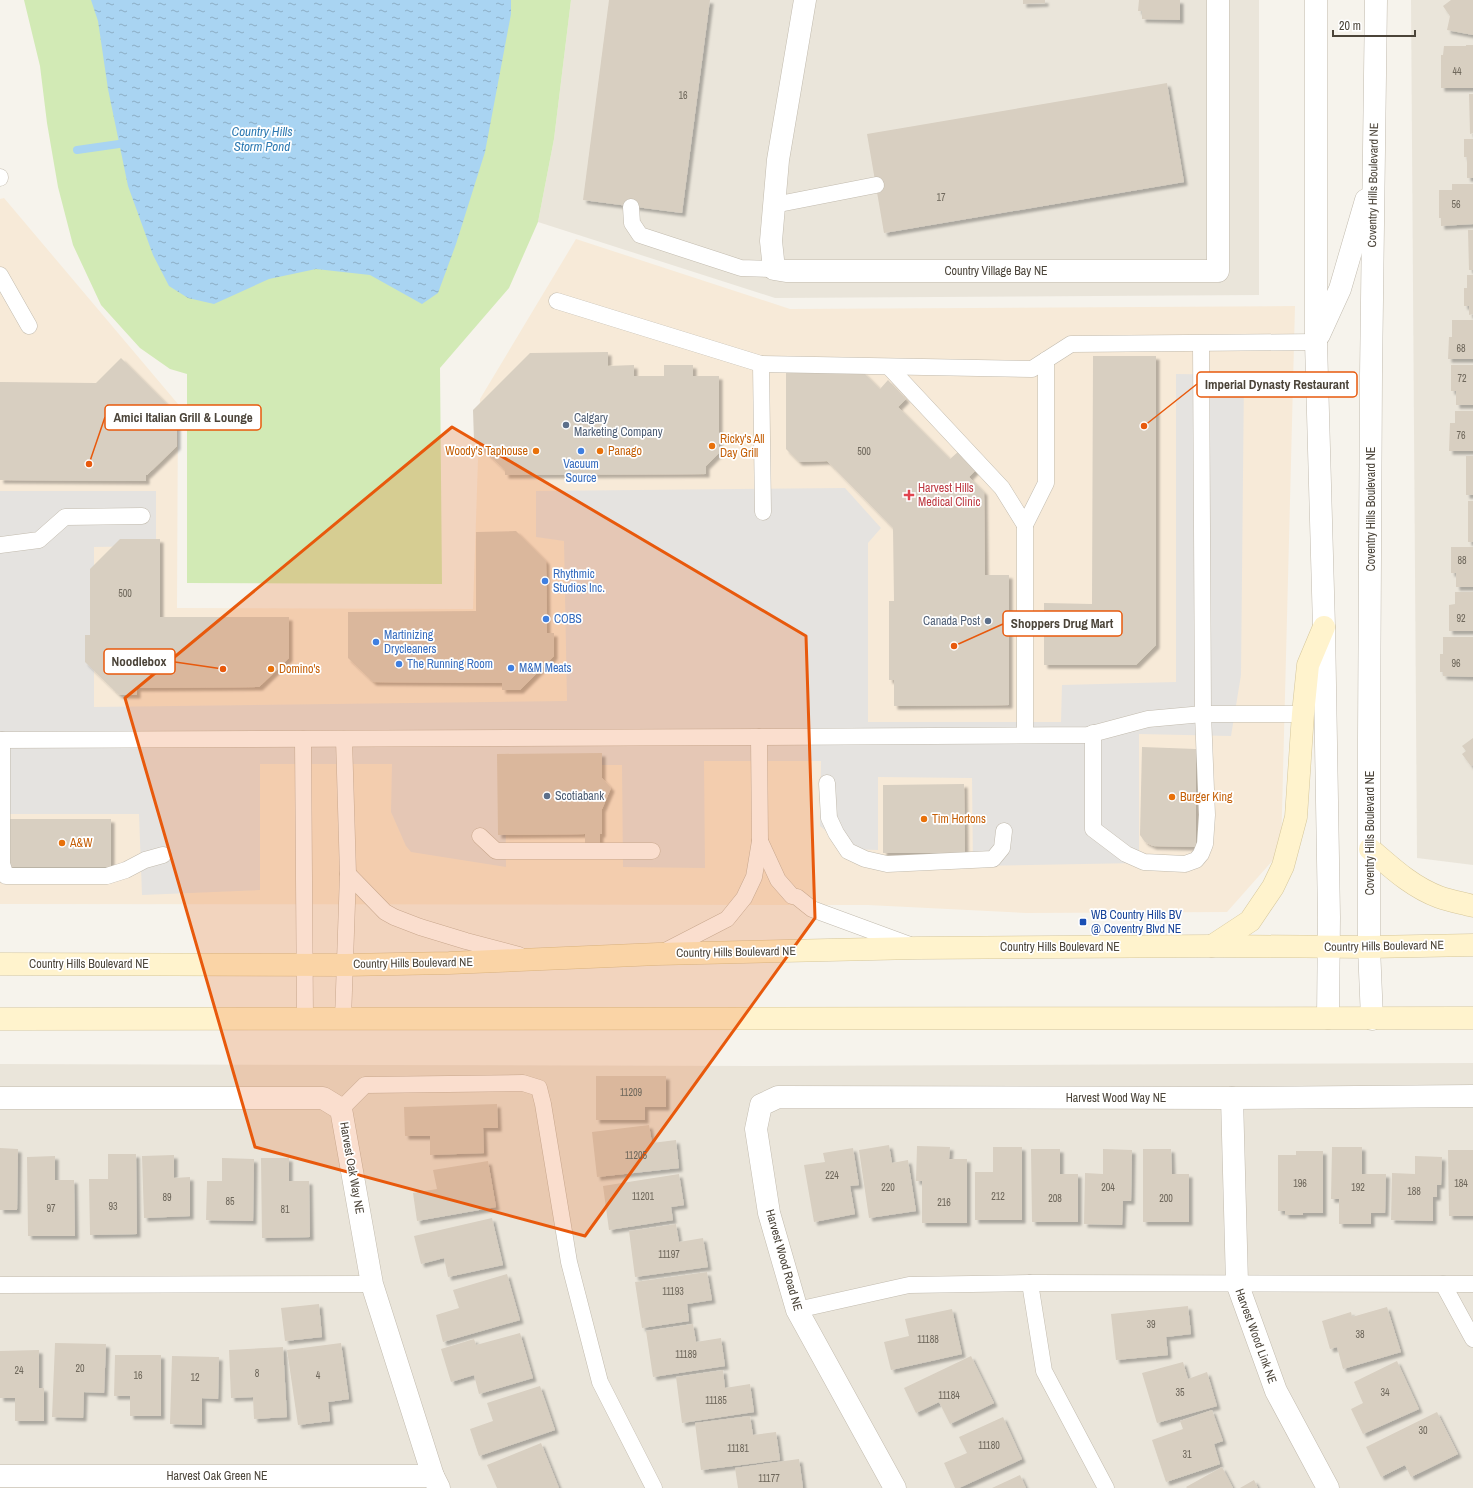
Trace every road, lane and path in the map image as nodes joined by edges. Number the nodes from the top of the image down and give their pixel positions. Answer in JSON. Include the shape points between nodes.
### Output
{"nodes":[{"id":1,"x":805,"y":0,"type":"edge"},
{"id":2,"x":1218,"y":0,"type":"edge"},
{"id":3,"x":1316,"y":0,"type":"edge"},
{"id":4,"x":1376,"y":0,"type":"edge"},
{"id":5,"x":1374,"y":174,"type":"junction"},
{"id":6,"x":876,"y":185,"type":"dead end"},
{"id":7,"x":774,"y":206,"type":"junction"},
{"id":8,"x":631,"y":207,"type":"dead end"},
{"id":9,"x":774,"y":269,"type":"junction"},
{"id":10,"x":0,"y":275,"type":"edge"},
{"id":11,"x":558,"y":301,"type":"dead end"},
{"id":12,"x":29,"y":326,"type":"dead end"},
{"id":13,"x":1316,"y":342,"type":"junction"},
{"id":14,"x":1201,"y":344,"type":"junction"},
{"id":15,"x":1046,"y":360,"type":"junction"},
{"id":16,"x":761,"y":364,"type":"junction"},
{"id":17,"x":889,"y":367,"type":"junction"},
{"id":18,"x":763,"y":512,"type":"dead end"},
{"id":19,"x":142,"y":516,"type":"dead end"},
{"id":20,"x":1025,"y":525,"type":"junction"},
{"id":21,"x":0,"y":545,"type":"edge"},
{"id":22,"x":1324,"y":627,"type":"junction"},
{"id":23,"x":1204,"y":714,"type":"junction"},
{"id":24,"x":1303,"y":714,"type":"junction"},
{"id":25,"x":1093,"y":733,"type":"junction"},
{"id":26,"x":1025,"y":735,"type":"junction"},
{"id":27,"x":759,"y":737,"type":"junction"},
{"id":28,"x":303,"y":739,"type":"junction"},
{"id":29,"x":344,"y":739,"type":"junction"},
{"id":30,"x":1,"y":740,"type":"edge"},
{"id":31,"x":827,"y":783,"type":"dead end"},
{"id":32,"x":1004,"y":831,"type":"dead end"},
{"id":33,"x":480,"y":836,"type":"dead end"},
{"id":34,"x":760,"y":841,"type":"junction"},
{"id":35,"x":1370,"y":849,"type":"junction"},
{"id":36,"x":652,"y":851,"type":"dead end"},
{"id":37,"x":163,"y":855,"type":"dead end"},
{"id":38,"x":348,"y":874,"type":"junction"},
{"id":39,"x":1473,"y":906,"type":"edge"},
{"id":40,"x":1473,"y":945,"type":"edge"},
{"id":41,"x":1212,"y":946,"type":"junction"},
{"id":42,"x":1328,"y":947,"type":"junction"},
{"id":43,"x":1369,"y":947,"type":"junction"},
{"id":44,"x":917,"y":948,"type":"junction"},
{"id":45,"x":658,"y":954,"type":"junction"},
{"id":46,"x":536,"y":960,"type":"junction"},
{"id":47,"x":0,"y":964,"type":"edge"},
{"id":48,"x":305,"y":964,"type":"junction"},
{"id":49,"x":344,"y":965,"type":"junction"},
{"id":50,"x":1328,"y":1018,"type":"junction"},
{"id":51,"x":1473,"y":1018,"type":"edge"},
{"id":52,"x":0,"y":1019,"type":"edge"},
{"id":53,"x":305,"y":1019,"type":"junction"},
{"id":54,"x":343,"y":1019,"type":"junction"},
{"id":55,"x":1372,"y":1019,"type":"junction"},
{"id":56,"x":1473,"y":1096,"type":"edge"},
{"id":57,"x":0,"y":1098,"type":"edge"},
{"id":58,"x":1232,"y":1098,"type":"junction"},
{"id":59,"x":761,"y":1105,"type":"joint"},
{"id":60,"x":341,"y":1109,"type":"junction"},
{"id":61,"x":1030,"y":1283,"type":"junction"},
{"id":62,"x":1237,"y":1283,"type":"junction"},
{"id":63,"x":372,"y":1284,"type":"junction"},
{"id":64,"x":1444,"y":1284,"type":"junction"},
{"id":65,"x":1473,"y":1284,"type":"edge"},
{"id":66,"x":0,"y":1285,"type":"edge"},
{"id":67,"x":797,"y":1310,"type":"junction"},
{"id":68,"x":1473,"y":1340,"type":"edge"},
{"id":69,"x":0,"y":1476,"type":"edge"},
{"id":70,"x":436,"y":1482,"type":"edge"},
{"id":71,"x":654,"y":1488,"type":"edge"},
{"id":72,"x":895,"y":1488,"type":"edge"},
{"id":73,"x":1106,"y":1488,"type":"edge"},
{"id":74,"x":1328,"y":1488,"type":"edge"}],
"edges":[{"from":1,"to":7,"type":"street","via":[[778,160]]},
{"from":2,"to":9,"type":"street","name":"Country Village Bay NE","via":[[1218,271]]},
{"from":3,"to":13,"type":"street"},
{"from":4,"to":5,"type":"street","name":"Coventry Hills Boulevard NE"},
{"from":5,"to":13,"type":"street","via":[[1340,289]]},
{"from":5,"to":35,"type":"street","name":"Coventry Hills Boulevard NE"},
{"from":6,"to":7,"type":"lane"},
{"from":7,"to":9,"type":"street","via":[[771,241]]},
{"from":8,"to":9,"type":"lane","via":[[632,223],[640,235],[741,268]]},
{"from":10,"to":12,"type":"lane"},
{"from":11,"to":16,"type":"lane"},
{"from":13,"to":14,"type":"lane"},
{"from":13,"to":22,"type":"street"},
{"from":14,"to":15,"type":"lane","via":[[1071,344]]},
{"from":14,"to":23,"type":"lane"},
{"from":15,"to":17,"type":"lane","via":[[1032,370]]},
{"from":15,"to":20,"type":"lane","via":[[1046,483]]},
{"from":16,"to":17,"type":"lane"},
{"from":16,"to":18,"type":"lane"},
{"from":17,"to":20,"type":"lane","via":[[1002,488]]},
{"from":19,"to":21,"type":"lane","via":[[65,517],[39,540]]},
{"from":20,"to":26,"type":"lane"},
{"from":22,"to":24,"type":"main road","via":[[1308,664]]},
{"from":22,"to":42,"type":"street"},
{"from":23,"to":24,"type":"lane"},
{"from":23,"to":25,"type":"lane","via":[[1148,719]]},
{"from":23,"to":25,"type":"lane","via":[[1207,823],[1205,844],[1196,860],[1185,864],[1144,862],[1126,854],[1093,830]]},
{"from":24,"to":41,"type":"main road","via":[[1296,817],[1283,866],[1274,887],[1250,921]]},
{"from":25,"to":26,"type":"lane"},
{"from":26,"to":27,"type":"lane"},
{"from":27,"to":29,"type":"lane"},
{"from":27,"to":34,"type":"lane"},
{"from":28,"to":29,"type":"lane"},
{"from":28,"to":30,"type":"lane"},
{"from":28,"to":48,"type":"lane"},
{"from":29,"to":38,"type":"lane"},
{"from":30,"to":37,"type":"lane","via":[[2,864],[6,876],[107,876]]},
{"from":31,"to":32,"type":"lane","via":[[829,818],[836,833],[848,851],[865,859],[887,864],[993,859],[1002,848]]},
{"from":33,"to":36,"type":"lane","via":[[496,852]]},
{"from":34,"to":44,"type":"lane","via":[[778,880],[792,896],[812,909]]},
{"from":34,"to":45,"type":"lane","via":[[754,877],[744,898],[727,919]]},
{"from":35,"to":39,"type":"main road","via":[[1417,887],[1440,898]]},
{"from":35,"to":43,"type":"street","name":"Coventry Hills Boulevard NE"},
{"from":38,"to":46,"type":"lane","via":[[385,912],[420,927]]},
{"from":38,"to":49,"type":"lane"},
{"from":40,"to":43,"type":"main road","name":"Country Hills Boulevard NE"},
{"from":41,"to":42,"type":"main road","name":"Country Hills Boulevard NE"},
{"from":41,"to":44,"type":"main road","name":"Country Hills Boulevard NE"},
{"from":42,"to":43,"type":"main road","name":"Country Hills Boulevard NE"},
{"from":42,"to":50,"type":"street"},
{"from":43,"to":55,"type":"street","name":"Coventry Hills Boulevard NE"},
{"from":44,"to":45,"type":"main road","name":"Country Hills Boulevard NE"},
{"from":45,"to":46,"type":"main road","name":"Country Hills Boulevard NE"},
{"from":46,"to":49,"type":"main road","name":"Country Hills Boulevard NE"},
{"from":47,"to":48,"type":"main road","name":"Country Hills Boulevard NE"},
{"from":48,"to":49,"type":"main road","name":"Country Hills Boulevard NE"},
{"from":48,"to":53,"type":"lane"},
{"from":49,"to":54,"type":"lane"},
{"from":50,"to":54,"type":"main road"},
{"from":50,"to":55,"type":"main road"},
{"from":51,"to":55,"type":"main road"},
{"from":52,"to":53,"type":"main road"},
{"from":53,"to":54,"type":"main road"},
{"from":56,"to":58,"type":"street","name":"Harvest Wood Way NE"},
{"from":57,"to":60,"type":"street","name":"Harvest Oak Way NE","via":[[323,1098]]},
{"from":58,"to":59,"type":"street","name":"Harvest Wood Way NE","via":[[778,1097]]},
{"from":58,"to":62,"type":"street","name":"Harvest Wood Link NE"},
{"from":59,"to":67,"type":"street","name":"Harvest Wood Road NE","via":[[756,1129],[769,1213]]},
{"from":60,"to":63,"type":"street","name":"Harvest Oak Way NE"},
{"from":60,"to":71,"type":"lane","via":[[365,1085],[523,1083],[539,1088],[569,1262],[600,1382]]},
{"from":61,"to":62,"type":"lane"},
{"from":61,"to":67,"type":"lane","via":[[909,1285]]},
{"from":61,"to":73,"type":"lane","via":[[1044,1371]]},
{"from":62,"to":64,"type":"lane"},
{"from":62,"to":74,"type":"street","name":"Harvest Wood Link NE","via":[[1276,1391]]},
{"from":63,"to":66,"type":"lane"},
{"from":63,"to":70,"type":"street","name":"Harvest Oak Way NE"},
{"from":64,"to":65,"type":"lane"},
{"from":64,"to":68,"type":"lane"},
{"from":67,"to":72,"type":"street","name":"Harvest Wood Road NE"},
{"from":69,"to":70,"type":"street","name":"Harvest Oak Green NE"}]}
